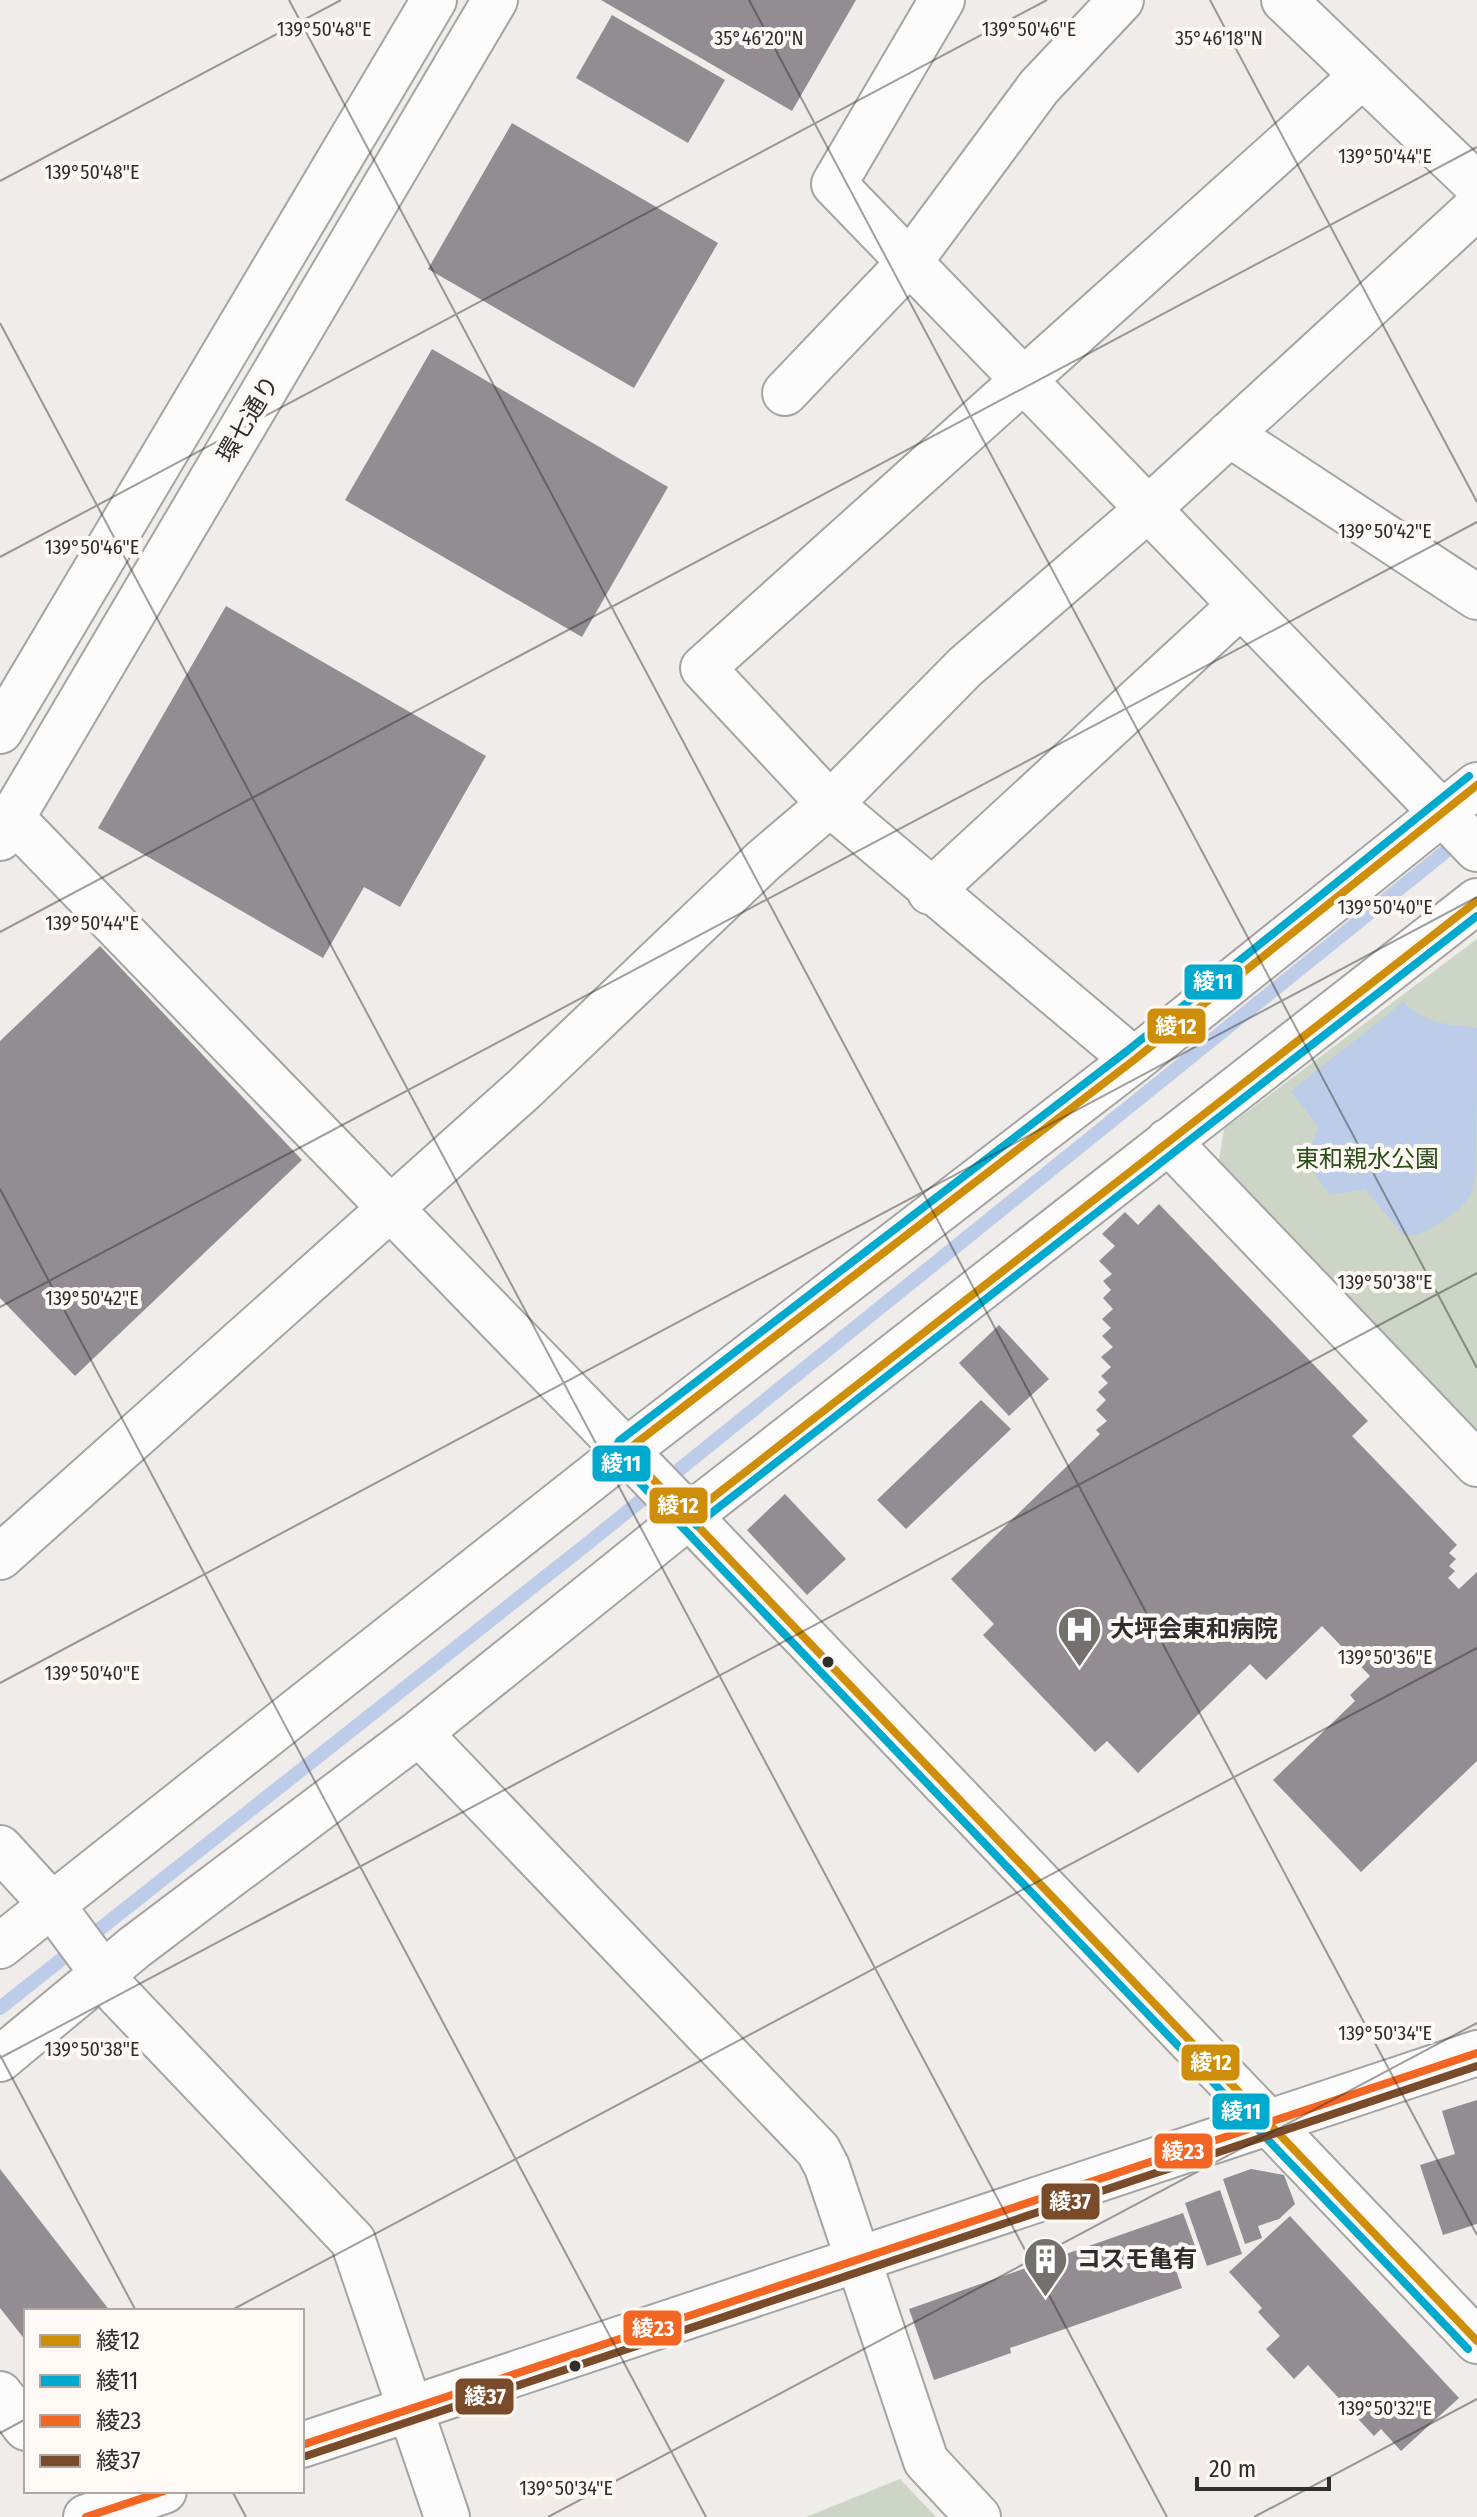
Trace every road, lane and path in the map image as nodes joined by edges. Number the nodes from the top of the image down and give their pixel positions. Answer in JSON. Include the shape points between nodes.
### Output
{"nodes":[{"id":1,"x":434,"y":0,"type":"edge"},
{"id":2,"x":495,"y":0,"type":"edge"},
{"id":3,"x":942,"y":0,"type":"edge"},
{"id":4,"x":1121,"y":0,"type":"edge"},
{"id":5,"x":1284,"y":0,"type":"edge"},
{"id":6,"x":1361,"y":77,"type":"junction"},
{"id":7,"x":1477,"y":185,"type":"edge"},
{"id":8,"x":1477,"y":207,"type":"edge"},
{"id":9,"x":908,"y":264,"type":"junction"},
{"id":10,"x":1023,"y":381,"type":"junction"},
{"id":11,"x":785,"y":393,"type":"dead end"},
{"id":12,"x":1229,"y":434,"type":"junction"},
{"id":13,"x":1148,"y":509,"type":"junction"},
{"id":14,"x":1477,"y":597,"type":"edge"},
{"id":15,"x":1241,"y":605,"type":"junction"},
{"id":16,"x":0,"y":731,"type":"edge"},
{"id":17,"x":1477,"y":785,"type":"edge"},
{"id":18,"x":830,"y":804,"type":"junction"},
{"id":19,"x":1442,"y":812,"type":"junction"},
{"id":20,"x":6,"y":828,"type":"edge"},
{"id":21,"x":1477,"y":849,"type":"edge"},
{"id":22,"x":930,"y":892,"type":"junction"},
{"id":23,"x":1477,"y":901,"type":"edge"},
{"id":24,"x":1134,"y":1060,"type":"junction"},
{"id":25,"x":1168,"y":1141,"type":"junction"},
{"id":26,"x":388,"y":1207,"type":"junction"},
{"id":27,"x":626,"y":1451,"type":"junction"},
{"id":28,"x":1477,"y":1464,"type":"edge"},
{"id":29,"x":689,"y":1516,"type":"junction"},
{"id":30,"x":0,"y":1557,"type":"edge"},
{"id":31,"x":419,"y":1733,"type":"junction"},
{"id":32,"x":0,"y":1848,"type":"edge"},
{"id":33,"x":52,"y":1905,"type":"junction"},
{"id":34,"x":0,"y":1946,"type":"edge"},
{"id":35,"x":101,"y":1976,"type":"junction"},
{"id":36,"x":1477,"y":2053,"type":"edge"},
{"id":37,"x":0,"y":2059,"type":"edge"},
{"id":38,"x":1268,"y":2122,"type":"junction"},
{"id":39,"x":857,"y":2262,"type":"junction"},
{"id":40,"x":1477,"y":2341,"type":"edge"},
{"id":41,"x":0,"y":2394,"type":"edge"},
{"id":42,"x":410,"y":2409,"type":"junction"},
{"id":43,"x":24,"y":2425,"type":"edge"},
{"id":44,"x":304,"y":2444,"type":"edge"},
{"id":45,"x":70,"y":2493,"type":"edge"},
{"id":46,"x":158,"y":2493,"type":"edge"},
{"id":47,"x":77,"y":2517,"type":"edge"},
{"id":48,"x":86,"y":2517,"type":"edge"},
{"id":49,"x":447,"y":2517,"type":"edge"},
{"id":50,"x":978,"y":2517,"type":"edge"}],
"edges":[{"from":1,"to":16,"type":"street"},
{"from":2,"to":20,"type":"street","name":"環七通り"},
{"from":3,"to":9,"type":"street","via":[[834,184]]},
{"from":4,"to":9,"type":"street","via":[[1039,87]]},
{"from":5,"to":6,"type":"street"},
{"from":6,"to":7,"type":"street"},
{"from":6,"to":10,"type":"street"},
{"from":8,"to":12,"type":"street"},
{"from":9,"to":10,"type":"street"},
{"from":9,"to":11,"type":"street"},
{"from":10,"to":13,"type":"street"},
{"from":10,"to":18,"type":"street","via":[[703,668]]},
{"from":12,"to":13,"type":"street"},
{"from":12,"to":14,"type":"street"},
{"from":13,"to":15,"type":"street"},
{"from":13,"to":18,"type":"street","via":[[965,667]]},
{"from":15,"to":19,"type":"street"},
{"from":15,"to":22,"type":"street"},
{"from":17,"to":19,"type":"street"},
{"from":18,"to":22,"type":"street"},
{"from":18,"to":26,"type":"street","via":[[524,1089]]},
{"from":19,"to":21,"type":"street"},
{"from":19,"to":24,"type":"street"},
{"from":20,"to":26,"type":"street"},
{"from":22,"to":24,"type":"street"},
{"from":23,"to":25,"type":"street"},
{"from":24,"to":27,"type":"street"},
{"from":25,"to":28,"type":"street"},
{"from":25,"to":29,"type":"street"},
{"from":26,"to":27,"type":"street"},
{"from":26,"to":30,"type":"street"},
{"from":27,"to":29,"type":"street"},
{"from":27,"to":33,"type":"street"},
{"from":29,"to":31,"type":"street"},
{"from":29,"to":38,"type":"street"},
{"from":31,"to":35,"type":"street"},
{"from":31,"to":39,"type":"street","via":[[818,2150]]},
{"from":32,"to":33,"type":"street"},
{"from":33,"to":34,"type":"street"},
{"from":33,"to":35,"type":"street"},
{"from":35,"to":37,"type":"street"},
{"from":35,"to":42,"type":"street","via":[[353,2241]]},
{"from":36,"to":38,"type":"street"},
{"from":38,"to":39,"type":"street"},
{"from":38,"to":40,"type":"street"},
{"from":39,"to":42,"type":"street"},
{"from":39,"to":50,"type":"street","via":[[926,2461]]},
{"from":41,"to":43,"type":"street"},
{"from":42,"to":44,"type":"street"},
{"from":42,"to":49,"type":"street"},
{"from":45,"to":47,"type":"street"},
{"from":46,"to":48,"type":"street"}]}
